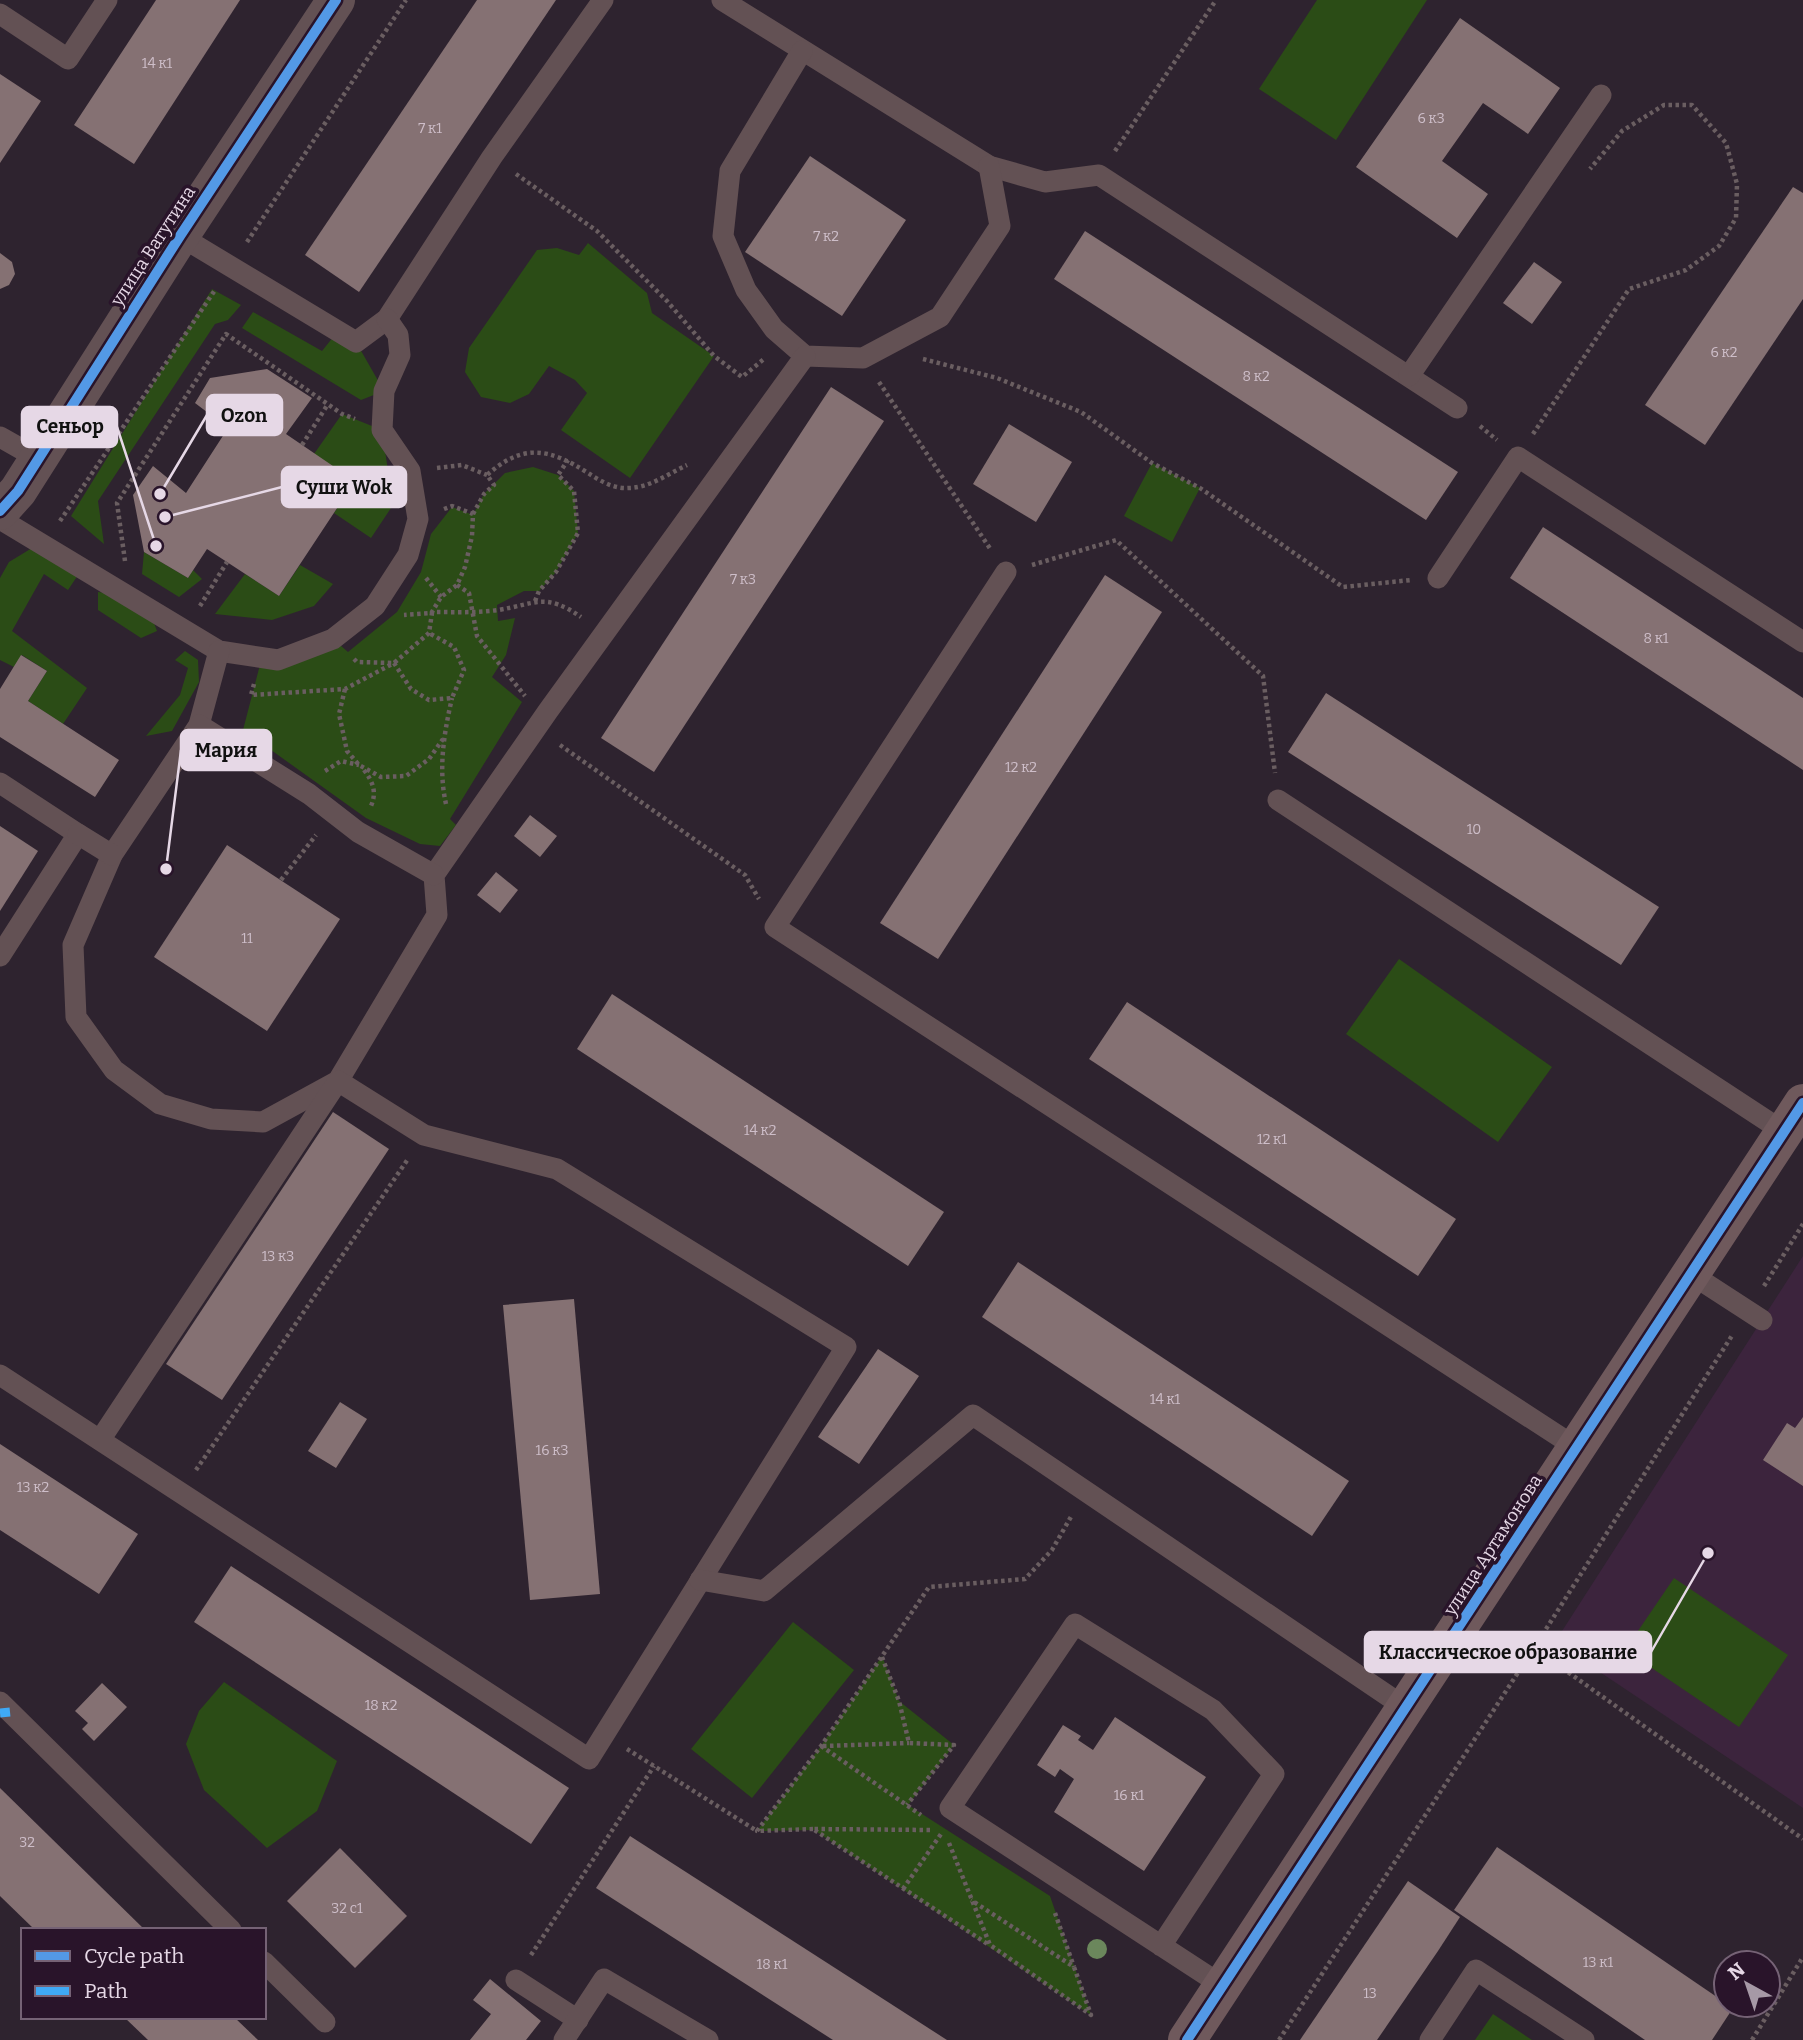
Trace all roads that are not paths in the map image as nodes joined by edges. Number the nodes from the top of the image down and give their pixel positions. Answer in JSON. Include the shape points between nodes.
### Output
{"nodes":[{"id":1,"x":107,"y":0,"type":"edge"},
{"id":2,"x":336,"y":0,"type":"edge"},
{"id":3,"x":603,"y":0,"type":"edge"},
{"id":4,"x":722,"y":0,"type":"edge"},
{"id":5,"x":0,"y":14,"type":"edge"},
{"id":6,"x":802,"y":51,"type":"junction"},
{"id":7,"x":1601,"y":95,"type":"dead end"},
{"id":8,"x":989,"y":166,"type":"junction"},
{"id":9,"x":180,"y":236,"type":"junction"},
{"id":10,"x":387,"y":319,"type":"junction"},
{"id":11,"x":805,"y":356,"type":"junction"},
{"id":12,"x":1409,"y":376,"type":"junction"},
{"id":13,"x":1457,"y":408,"type":"road end"},
{"id":14,"x":0,"y":437,"type":"edge"},
{"id":15,"x":39,"y":459,"type":"junction"},
{"id":16,"x":0,"y":511,"type":"edge"},
{"id":17,"x":0,"y":519,"type":"edge"},
{"id":18,"x":1006,"y":572,"type":"road end"},
{"id":19,"x":1438,"y":578,"type":"road end"},
{"id":20,"x":1803,"y":642,"type":"edge"},
{"id":21,"x":219,"y":651,"type":"junction"},
{"id":22,"x":198,"y":725,"type":"junction"},
{"id":23,"x":0,"y":783,"type":"edge"},
{"id":24,"x":1278,"y":800,"type":"road end"},
{"id":25,"x":78,"y":834,"type":"junction"},
{"id":26,"x":112,"y":855,"type":"junction"},
{"id":27,"x":434,"y":875,"type":"junction"},
{"id":28,"x":0,"y":956,"type":"edge"},
{"id":29,"x":338,"y":1081,"type":"junction"},
{"id":30,"x":1794,"y":1118,"type":"edge"},
{"id":31,"x":1691,"y":1274,"type":"junction"},
{"id":32,"x":1755,"y":1315,"type":"road end"},
{"id":33,"x":0,"y":1375,"type":"edge"},
{"id":34,"x":100,"y":1440,"type":"junction"},
{"id":35,"x":1577,"y":1448,"type":"junction"},
{"id":36,"x":700,"y":1580,"type":"junction"},
{"id":37,"x":0,"y":1702,"type":"edge"},
{"id":38,"x":1406,"y":1709,"type":"junction"},
{"id":39,"x":229,"y":1928,"type":"edge"},
{"id":40,"x":1161,"y":1946,"type":"junction"},
{"id":41,"x":266,"y":1964,"type":"edge"},
{"id":42,"x":516,"y":1980,"type":"road end"},
{"id":43,"x":1223,"y":1986,"type":"junction"},
{"id":44,"x":578,"y":2020,"type":"junction"},
{"id":45,"x":325,"y":2022,"type":"dead end"},
{"id":46,"x":564,"y":2040,"type":"edge"},
{"id":47,"x":708,"y":2040,"type":"edge"},
{"id":48,"x":1187,"y":2040,"type":"edge"},
{"id":49,"x":1430,"y":2040,"type":"edge"},
{"id":50,"x":1584,"y":2040,"type":"edge"}],
"edges":[{"from":1,"to":5,"type":"lane","via":[[68,59]]},
{"from":2,"to":9,"type":"street","name":"улица Ватутина"},
{"from":3,"to":10,"type":"lane","via":[[492,157]]},
{"from":4,"to":6,"type":"lane"},
{"from":6,"to":8,"type":"lane"},
{"from":6,"to":11,"type":"lane","via":[[730,170],[723,236],[746,289],[774,330]]},
{"from":7,"to":12,"type":"lane"},
{"from":8,"to":11,"type":"lane","via":[[1000,226],[940,317],[863,358]]},
{"from":8,"to":12,"type":"lane","via":[[1045,182],[1099,175]]},
{"from":9,"to":10,"type":"lane","via":[[356,342]]},
{"from":9,"to":15,"type":"street","name":"улица Ватутина"},
{"from":10,"to":21,"type":"lane","via":[[398,335],[400,355],[384,391],[382,430],[410,471],[418,519],[408,555],[375,606],[334,639],[278,660]]},
{"from":11,"to":27,"type":"lane"},
{"from":12,"to":13,"type":"lane"},
{"from":14,"to":15,"type":"lane"},
{"from":15,"to":16,"type":"street","name":"улица Ватутина"},
{"from":17,"to":21,"type":"lane"},
{"from":18,"to":35,"type":"lane","via":[[775,927]]},
{"from":19,"to":20,"type":"lane","via":[[1518,457]]},
{"from":21,"to":22,"type":"lane"},
{"from":22,"to":26,"type":"lane"},
{"from":22,"to":27,"type":"lane","via":[[309,794],[358,832]]},
{"from":23,"to":25,"type":"lane"},
{"from":24,"to":30,"type":"lane"},
{"from":25,"to":26,"type":"lane"},
{"from":25,"to":28,"type":"lane"},
{"from":26,"to":29,"type":"lane","via":[[73,945],[76,1017],[114,1070],[160,1104],[211,1119],[262,1122]]},
{"from":27,"to":29,"type":"lane","via":[[437,915]]},
{"from":29,"to":34,"type":"lane"},
{"from":29,"to":36,"type":"lane","via":[[424,1135],[557,1169],[846,1347]]},
{"from":30,"to":31,"type":"street","name":"улица Артамонова"},
{"from":31,"to":32,"type":"lane"},
{"from":31,"to":35,"type":"street","name":"улица Артамонова"},
{"from":33,"to":34,"type":"lane"},
{"from":34,"to":36,"type":"lane","via":[[589,1759]]},
{"from":35,"to":38,"type":"street","name":"улица Артамонова"},
{"from":36,"to":38,"type":"lane","via":[[764,1591],[973,1415]]},
{"from":37,"to":39,"type":"lane"},
{"from":38,"to":43,"type":"street","name":"улица Артамонова"},
{"from":40,"to":40,"type":"lane","via":[[950,1808],[1075,1624],[1213,1710],[1274,1773]]},
{"from":40,"to":43,"type":"lane"},
{"from":41,"to":45,"type":"lane"},
{"from":42,"to":44,"type":"lane"},
{"from":43,"to":48,"type":"street","name":"улица Артамонова"},
{"from":44,"to":46,"type":"lane"},
{"from":44,"to":47,"type":"lane","via":[[604,1979]]},
{"from":49,"to":50,"type":"lane","via":[[1476,1970]]}]}
